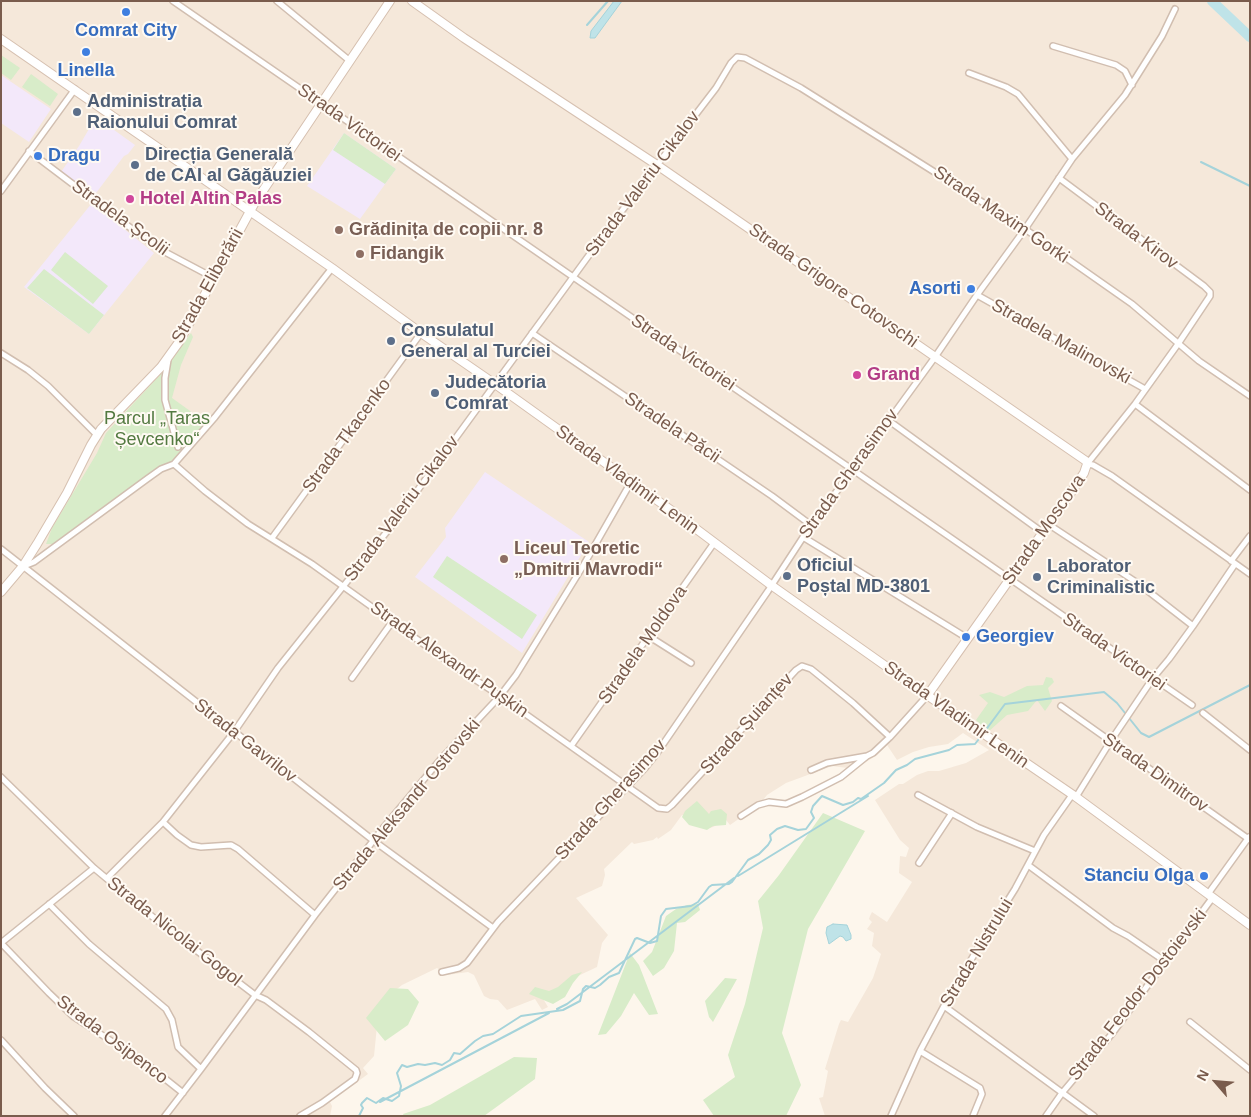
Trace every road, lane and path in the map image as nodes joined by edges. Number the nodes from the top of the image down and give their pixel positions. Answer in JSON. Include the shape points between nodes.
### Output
{"nodes":[{"id":1,"x":173,"y":1,"type":"edge"},
{"id":2,"x":277,"y":1,"type":"edge"},
{"id":3,"x":390,"y":1,"type":"edge"},
{"id":4,"x":412,"y":1,"type":"edge"},
{"id":5,"x":1175,"y":9,"type":"dead end"},
{"id":6,"x":1,"y":39,"type":"edge"},
{"id":7,"x":1053,"y":46,"type":"dead end"},
{"id":8,"x":737,"y":57,"type":"joint"},
{"id":9,"x":350,"y":61,"type":"junction"},
{"id":10,"x":969,"y":73,"type":"dead end"},
{"id":11,"x":1132,"y":85,"type":"junction"},
{"id":12,"x":75,"y":89,"type":"junction"},
{"id":13,"x":320,"y":103,"type":"junction"},
{"id":14,"x":29,"y":151,"type":"junction"},
{"id":15,"x":1072,"y":159,"type":"junction"},
{"id":16,"x":657,"y":165,"type":"junction"},
{"id":17,"x":1058,"y":178,"type":"junction"},
{"id":18,"x":1,"y":191,"type":"edge"},
{"id":19,"x":250,"y":210,"type":"junction"},
{"id":20,"x":1025,"y":229,"type":"junction"},
{"id":21,"x":332,"y":268,"type":"junction"},
{"id":22,"x":214,"y":278,"type":"junction"},
{"id":23,"x":574,"y":278,"type":"junction"},
{"id":24,"x":977,"y":295,"type":"junction"},
{"id":25,"x":1210,"y":296,"type":"joint"},
{"id":26,"x":421,"y":333,"type":"junction"},
{"id":27,"x":532,"y":333,"type":"junction"},
{"id":28,"x":1178,"y":344,"type":"junction"},
{"id":29,"x":1,"y":353,"type":"edge"},
{"id":30,"x":935,"y":356,"type":"junction"},
{"id":31,"x":168,"y":357,"type":"junction"},
{"id":32,"x":496,"y":384,"type":"junction"},
{"id":33,"x":1145,"y":389,"type":"junction"},
{"id":34,"x":1250,"y":396,"type":"edge"},
{"id":35,"x":1135,"y":404,"type":"junction"},
{"id":36,"x":888,"y":420,"type":"junction"},
{"id":37,"x":97,"y":436,"type":"junction"},
{"id":38,"x":178,"y":448,"type":"dead end"},
{"id":39,"x":174,"y":464,"type":"junction"},
{"id":40,"x":1087,"y":464,"type":"junction"},
{"id":41,"x":853,"y":470,"type":"junction"},
{"id":42,"x":630,"y":482,"type":"junction"},
{"id":43,"x":1250,"y":490,"type":"edge"},
{"id":44,"x":1048,"y":524,"type":"junction"},
{"id":45,"x":811,"y":525,"type":"junction"},
{"id":46,"x":1042,"y":532,"type":"junction"},
{"id":47,"x":1250,"y":536,"type":"edge"},
{"id":48,"x":803,"y":537,"type":"junction"},
{"id":49,"x":272,"y":538,"type":"junction"},
{"id":50,"x":714,"y":543,"type":"junction"},
{"id":51,"x":1,"y":549,"type":"edge"},
{"id":52,"x":1233,"y":562,"type":"junction"},
{"id":53,"x":23,"y":566,"type":"junction"},
{"id":54,"x":1250,"y":574,"type":"edge"},
{"id":55,"x":1009,"y":580,"type":"junction"},
{"id":56,"x":771,"y":585,"type":"junction"},
{"id":57,"x":343,"y":586,"type":"junction"},
{"id":58,"x":1,"y":592,"type":"edge"},
{"id":59,"x":392,"y":622,"type":"junction"},
{"id":60,"x":1193,"y":626,"type":"junction"},
{"id":61,"x":650,"y":637,"type":"junction"},
{"id":62,"x":967,"y":638,"type":"junction"},
{"id":63,"x":691,"y":663,"type":"dead end"},
{"id":64,"x":352,"y":678,"type":"dead end"},
{"id":65,"x":1153,"y":678,"type":"junction"},
{"id":66,"x":500,"y":696,"type":"junction"},
{"id":67,"x":927,"y":696,"type":"junction"},
{"id":68,"x":1061,"y":706,"type":"dead end"},
{"id":69,"x":1192,"y":706,"type":"dead end"},
{"id":70,"x":1203,"y":713,"type":"dead end"},
{"id":71,"x":234,"y":732,"type":"junction"},
{"id":72,"x":890,"y":737,"type":"junction"},
{"id":73,"x":1110,"y":742,"type":"junction"},
{"id":74,"x":571,"y":746,"type":"junction"},
{"id":75,"x":1250,"y":750,"type":"edge"},
{"id":76,"x":867,"y":756,"type":"junction"},
{"id":77,"x":811,"y":770,"type":"dead end"},
{"id":78,"x":1,"y":777,"type":"edge"},
{"id":79,"x":627,"y":786,"type":"junction"},
{"id":80,"x":918,"y":795,"type":"dead end"},
{"id":81,"x":1074,"y":796,"type":"junction"},
{"id":82,"x":952,"y":813,"type":"junction"},
{"id":83,"x":742,"y":816,"type":"dead end"},
{"id":84,"x":163,"y":822,"type":"junction"},
{"id":85,"x":1249,"y":838,"type":"edge"},
{"id":86,"x":374,"y":841,"type":"junction"},
{"id":87,"x":1035,"y":851,"type":"junction"},
{"id":88,"x":919,"y":863,"type":"dead end"},
{"id":89,"x":1028,"y":864,"type":"junction"},
{"id":90,"x":94,"y":868,"type":"junction"},
{"id":91,"x":107,"y":878,"type":"junction"},
{"id":92,"x":1210,"y":896,"type":"junction"},
{"id":93,"x":49,"y":904,"type":"junction"},
{"id":94,"x":316,"y":915,"type":"junction"},
{"id":95,"x":1250,"y":925,"type":"edge"},
{"id":96,"x":493,"y":928,"type":"junction"},
{"id":97,"x":1,"y":943,"type":"edge"},
{"id":98,"x":1166,"y":962,"type":"junction"},
{"id":99,"x":442,"y":972,"type":"dead end"},
{"id":100,"x":255,"y":995,"type":"junction"},
{"id":101,"x":944,"y":1006,"type":"junction"},
{"id":102,"x":1190,"y":1022,"type":"dead end"},
{"id":103,"x":1,"y":1040,"type":"edge"},
{"id":104,"x":920,"y":1051,"type":"junction"},
{"id":105,"x":202,"y":1069,"type":"junction"},
{"id":106,"x":1250,"y":1070,"type":"edge"},
{"id":107,"x":182,"y":1093,"type":"junction"},
{"id":108,"x":1062,"y":1093,"type":"junction"},
{"id":109,"x":74,"y":1116,"type":"edge"},
{"id":110,"x":165,"y":1116,"type":"edge"},
{"id":111,"x":300,"y":1116,"type":"edge"},
{"id":112,"x":891,"y":1116,"type":"edge"},
{"id":113,"x":973,"y":1116,"type":"edge"},
{"id":114,"x":1046,"y":1116,"type":"edge"},
{"id":115,"x":1094,"y":1116,"type":"edge"}],
"edges":[{"from":1,"to":13,"type":"street","name":"Strada Victoriei"},
{"from":2,"to":9,"type":"street"},
{"from":3,"to":9,"type":"main road","name":"Strada Eliberării"},
{"from":4,"to":16,"type":"main road","name":"Strada Grigore Cotovschi"},
{"from":5,"to":11,"type":"street","name":"Strada Gherasimov"},
{"from":6,"to":12,"type":"main road","name":"Strada Vladimir Lenin"},
{"from":7,"to":11,"type":"street","via":[[1116,65],[1125,71]]},
{"from":8,"to":16,"type":"street","name":"Strada Valeriu Cikalov"},
{"from":8,"to":20,"type":"street","name":"Strada Maxim Gorki","via":[[745,58],[802,88]]},
{"from":9,"to":13,"type":"main road","name":"Strada Eliberării"},
{"from":10,"to":15,"type":"street","via":[[1018,94]]},
{"from":11,"to":15,"type":"street","name":"Strada Gherasimov"},
{"from":12,"to":14,"type":"street"},
{"from":12,"to":19,"type":"main road","name":"Strada Vladimir Lenin"},
{"from":13,"to":19,"type":"main road","name":"Strada Eliberării"},
{"from":13,"to":23,"type":"street","name":"Strada Victoriei"},
{"from":14,"to":18,"type":"street"},
{"from":14,"to":22,"type":"street","name":"Stradela Școlii","via":[[165,252]]},
{"from":15,"to":17,"type":"street","name":"Strada Gherasimov"},
{"from":16,"to":23,"type":"street","name":"Strada Valeriu Cikalov"},
{"from":16,"to":30,"type":"main road","name":"Strada Grigore Cotovschi"},
{"from":17,"to":20,"type":"street","name":"Strada Gherasimov"},
{"from":17,"to":25,"type":"street","name":"Strada Kirov","via":[[1204,286]]},
{"from":19,"to":21,"type":"main road","name":"Strada Vladimir Lenin"},
{"from":19,"to":22,"type":"main road","name":"Strada Eliberării"},
{"from":20,"to":24,"type":"street","name":"Strada Gherasimov"},
{"from":20,"to":28,"type":"street","name":"Strada Maxim Gorki","via":[[1132,304]]},
{"from":21,"to":26,"type":"main road","name":"Strada Vladimir Lenin"},
{"from":21,"to":39,"type":"street"},
{"from":22,"to":31,"type":"main road","name":"Strada Eliberării"},
{"from":23,"to":27,"type":"street","name":"Strada Valeriu Cikalov"},
{"from":23,"to":41,"type":"street","name":"Strada Victoriei"},
{"from":24,"to":30,"type":"street","name":"Strada Gherasimov"},
{"from":24,"to":33,"type":"street","name":"Stradela Malinovski"},
{"from":25,"to":28,"type":"street","name":"Strada Moscova"},
{"from":26,"to":32,"type":"main road","name":"Strada Vladimir Lenin"},
{"from":26,"to":49,"type":"street","name":"Strada Tkacenko"},
{"from":27,"to":32,"type":"street","name":"Strada Valeriu Cikalov"},
{"from":27,"to":45,"type":"street","name":"Stradela Păcii"},
{"from":28,"to":33,"type":"street","name":"Strada Moscova"},
{"from":28,"to":34,"type":"street","name":"Strada Maxim Gorki"},
{"from":29,"to":37,"type":"street","via":[[48,386]]},
{"from":30,"to":36,"type":"street","name":"Strada Gherasimov"},
{"from":30,"to":40,"type":"main road","name":"Strada Grigore Cotovschi","via":[[1083,458]]},
{"from":31,"to":37,"type":"main road","name":"Strada Eliberării"},
{"from":31,"to":38,"type":"street","via":[[166,400]]},
{"from":32,"to":42,"type":"main road","name":"Strada Vladimir Lenin"},
{"from":32,"to":57,"type":"street","name":"Strada Valeriu Cikalov"},
{"from":33,"to":35,"type":"street","name":"Strada Moscova"},
{"from":35,"to":40,"type":"street","name":"Strada Moscova"},
{"from":35,"to":43,"type":"street","name":"Stradela Malinovski"},
{"from":36,"to":41,"type":"street","name":"Strada Gherasimov"},
{"from":36,"to":46,"type":"street"},
{"from":37,"to":53,"type":"main road","name":"Strada Eliberării"},
{"from":39,"to":49,"type":"street","name":"Strada Alexandr Pușkin","via":[[204,492]]},
{"from":39,"to":53,"type":"street","via":[[147,478],[34,562]]},
{"from":40,"to":44,"type":"main road","name":"Strada Moscova"},
{"from":40,"to":52,"type":"street","name":"Strada Grigore Cotovschi","via":[[1112,476]]},
{"from":41,"to":45,"type":"street","name":"Strada Gherasimov"},
{"from":41,"to":55,"type":"street","name":"Strada Victoriei"},
{"from":42,"to":50,"type":"main road","name":"Strada Vladimir Lenin"},
{"from":42,"to":66,"type":"street","name":"Strada Aleksandr Ostrovski","via":[[559,605]]},
{"from":44,"to":46,"type":"main road","name":"Strada Moscova"},
{"from":44,"to":60,"type":"street","via":[[1139,584]]},
{"from":45,"to":48,"type":"street","name":"Strada Gherasimov"},
{"from":46,"to":55,"type":"main road","name":"Strada Moscova"},
{"from":47,"to":52,"type":"street","name":"Strada Nistrului"},
{"from":48,"to":56,"type":"street","name":"Strada Gherasimov"},
{"from":48,"to":62,"type":"street"},
{"from":49,"to":57,"type":"street","name":"Strada Alexandr Pușkin"},
{"from":50,"to":56,"type":"main road","name":"Strada Vladimir Lenin"},
{"from":50,"to":61,"type":"street","name":"Stradela Moldova"},
{"from":51,"to":53,"type":"street","name":"Strada Gavrilov"},
{"from":52,"to":54,"type":"street","name":"Strada Grigore Cotovschi"},
{"from":52,"to":60,"type":"street","name":"Strada Nistrului"},
{"from":53,"to":58,"type":"main road","name":"Strada Eliberării"},
{"from":53,"to":71,"type":"street","name":"Strada Gavrilov"},
{"from":55,"to":62,"type":"main road","name":"Strada Moscova"},
{"from":55,"to":65,"type":"street","name":"Strada Victoriei"},
{"from":56,"to":67,"type":"main road","name":"Strada Vladimir Lenin"},
{"from":56,"to":79,"type":"street","name":"Strada Gherasimov","via":[[669,736]]},
{"from":57,"to":59,"type":"street","name":"Strada Alexandr Pușkin"},
{"from":57,"to":71,"type":"street","name":"Strada Valeriu Cikalov","via":[[278,668]]},
{"from":59,"to":64,"type":"street"},
{"from":59,"to":66,"type":"street","name":"Strada Alexandr Pușkin"},
{"from":60,"to":65,"type":"street","name":"Strada Nistrului"},
{"from":61,"to":63,"type":"street"},
{"from":61,"to":74,"type":"street","name":"Stradela Moldova"},
{"from":62,"to":67,"type":"main road","name":"Strada Moscova"},
{"from":65,"to":69,"type":"street","name":"Strada Victoriei"},
{"from":65,"to":73,"type":"street","name":"Strada Nistrului"},
{"from":66,"to":74,"type":"street","name":"Strada Alexandr Pușkin"},
{"from":66,"to":86,"type":"street","name":"Strada Aleksandr Ostrovski","via":[[440,760]]},
{"from":67,"to":72,"type":"street","name":"Strada Moscova"},
{"from":67,"to":81,"type":"main road","name":"Strada Vladimir Lenin"},
{"from":68,"to":73,"type":"street","name":"Strada Dimitrov"},
{"from":70,"to":75,"type":"street"},
{"from":71,"to":84,"type":"street","name":"Strada Valeriu Cikalov"},
{"from":71,"to":86,"type":"street","name":"Strada Gavrilov"},
{"from":72,"to":76,"type":"street","name":"Strada Moscova"},
{"from":72,"to":79,"type":"street","name":"Strada Șuianțev","via":[[853,703],[802,666],[667,809],[658,808]]},
{"from":73,"to":81,"type":"street","name":"Strada Nistrului"},
{"from":73,"to":85,"type":"street","name":"Strada Dimitrov"},
{"from":74,"to":79,"type":"street","name":"Strada Alexandr Pușkin"},
{"from":76,"to":77,"type":"street","name":"Strada Moscova","via":[[835,761]]},
{"from":76,"to":83,"type":"street","name":"Strada Moscova","via":[[842,776],[786,804],[769,802]]},
{"from":78,"to":90,"type":"street","name":"Strada Nicolai Gogol"},
{"from":79,"to":96,"type":"street","name":"Strada Gherasimov"},
{"from":80,"to":82,"type":"street"},
{"from":81,"to":87,"type":"street","name":"Strada Nistrului"},
{"from":81,"to":92,"type":"main road","name":"Strada Vladimir Lenin"},
{"from":82,"to":87,"type":"street"},
{"from":82,"to":88,"type":"street"},
{"from":84,"to":91,"type":"street","name":"Strada Valeriu Cikalov"},
{"from":84,"to":94,"type":"street","via":[[191,845],[231,845],[238,849]]},
{"from":85,"to":92,"type":"street","name":"Strada Feodor Dostoievski"},
{"from":86,"to":94,"type":"street","name":"Strada Aleksandr Ostrovski"},
{"from":86,"to":96,"type":"street","name":"Strada Gavrilov"},
{"from":87,"to":89,"type":"street","name":"Strada Nistrului"},
{"from":89,"to":98,"type":"street","via":[[1112,928]]},
{"from":89,"to":101,"type":"street","name":"Strada Nistrului"},
{"from":90,"to":91,"type":"street","name":"Strada Nicolai Gogol"},
{"from":90,"to":93,"type":"street"},
{"from":91,"to":100,"type":"street","name":"Strada Nicolai Gogol"},
{"from":92,"to":95,"type":"main road","name":"Strada Vladimir Lenin"},
{"from":92,"to":98,"type":"street","name":"Strada Feodor Dostoievski"},
{"from":93,"to":97,"type":"street"},
{"from":93,"to":105,"type":"street","via":[[89,944],[166,1009],[178,1047]]},
{"from":94,"to":100,"type":"street","name":"Strada Aleksandr Ostrovski"},
{"from":96,"to":99,"type":"street","name":"Strada Gherasimov","via":[[467,963]]},
{"from":97,"to":107,"type":"street","name":"Strada Osipenco","via":[[74,1016],[144,1062]]},
{"from":98,"to":108,"type":"street","name":"Strada Feodor Dostoievski","via":[[1112,1036]]},
{"from":100,"to":105,"type":"street","name":"Strada Aleksandr Ostrovski"},
{"from":100,"to":111,"type":"street","name":"Strada Nicolai Gogol","via":[[309,1032],[354,1068],[357,1074],[355,1079]]},
{"from":101,"to":104,"type":"street","name":"Strada Nistrului"},
{"from":101,"to":108,"type":"street"},
{"from":102,"to":106,"type":"street"},
{"from":103,"to":109,"type":"street"},
{"from":104,"to":112,"type":"street","name":"Strada Nistrului"},
{"from":104,"to":113,"type":"street","via":[[980,1088],[982,1094]]},
{"from":105,"to":107,"type":"street","name":"Strada Aleksandr Ostrovski"},
{"from":107,"to":110,"type":"street","name":"Strada Aleksandr Ostrovski"},
{"from":108,"to":114,"type":"street","name":"Strada Feodor Dostoievski"},
{"from":108,"to":115,"type":"street"}]}
